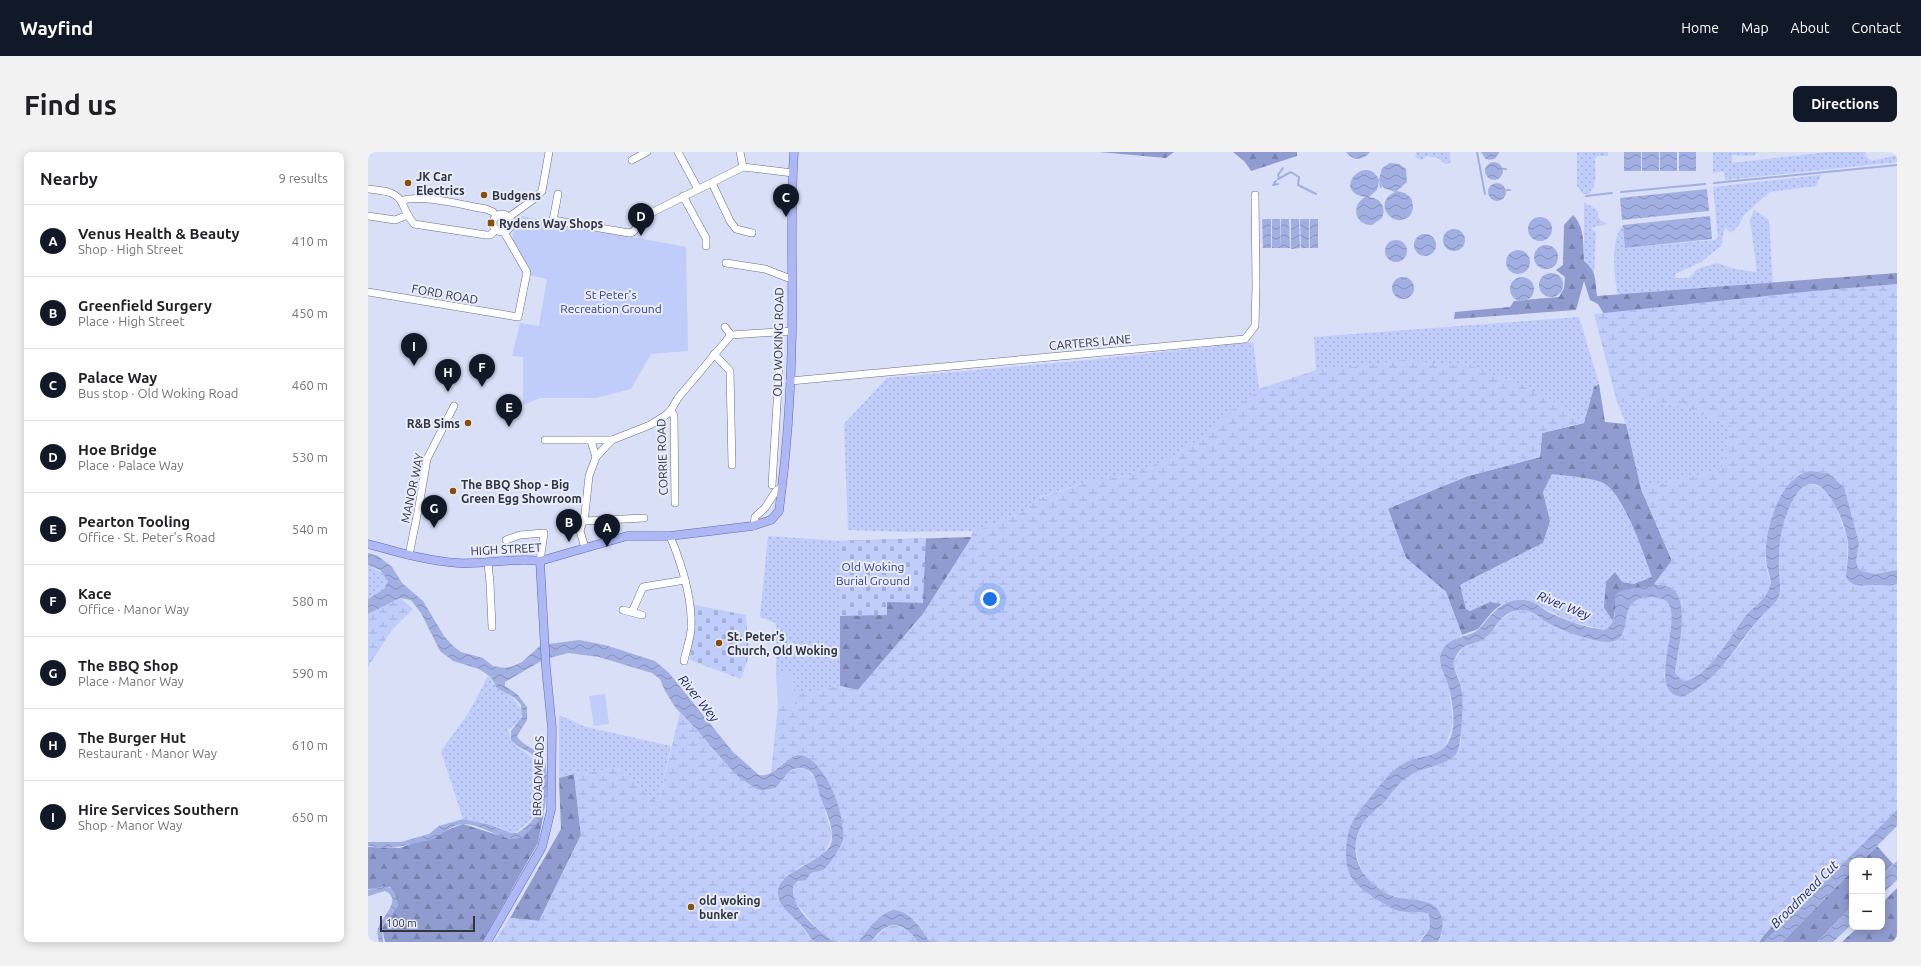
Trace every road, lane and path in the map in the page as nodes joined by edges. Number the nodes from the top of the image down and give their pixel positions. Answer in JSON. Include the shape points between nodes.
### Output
{"nodes":[{"id":1,"x":549,"y":152,"type":"edge"},
{"id":2,"x":647,"y":152,"type":"edge"},
{"id":3,"x":678,"y":152,"type":"edge"},
{"id":4,"x":740,"y":152,"type":"edge"},
{"id":5,"x":794,"y":152,"type":"edge"},
{"id":6,"x":632,"y":160,"type":"dead end"},
{"id":7,"x":743,"y":167,"type":"junction"},
{"id":8,"x":793,"y":174,"type":"junction"},
{"id":9,"x":712,"y":183,"type":"junction"},
{"id":10,"x":368,"y":189,"type":"edge"},
{"id":11,"x":698,"y":189,"type":"junction"},
{"id":12,"x":558,"y":194,"type":"dead end"},
{"id":13,"x":1255,"y":195,"type":"dead end"},
{"id":14,"x":683,"y":196,"type":"junction"},
{"id":15,"x":401,"y":201,"type":"junction"},
{"id":16,"x":408,"y":215,"type":"junction"},
{"id":17,"x":368,"y":216,"type":"edge"},
{"id":18,"x":496,"y":216,"type":"junction"},
{"id":19,"x":509,"y":217,"type":"junction"},
{"id":20,"x":496,"y":230,"type":"junction"},
{"id":21,"x":504,"y":232,"type":"junction"},
{"id":22,"x":752,"y":233,"type":"dead end"},
{"id":23,"x":706,"y":246,"type":"dead end"},
{"id":24,"x":726,"y":263,"type":"dead end"},
{"id":25,"x":791,"y":279,"type":"junction"},
{"id":26,"x":368,"y":292,"type":"edge"},
{"id":27,"x":725,"y":327,"type":"dead end"},
{"id":28,"x":792,"y":331,"type":"junction"},
{"id":29,"x":731,"y":335,"type":"junction"},
{"id":30,"x":714,"y":354,"type":"junction"},
{"id":31,"x":779,"y":371,"type":"dead end"},
{"id":32,"x":790,"y":381,"type":"junction"},
{"id":33,"x":454,"y":406,"type":"dead end"},
{"id":34,"x":671,"y":410,"type":"junction"},
{"id":35,"x":775,"y":429,"type":"junction"},
{"id":36,"x":787,"y":429,"type":"junction"},
{"id":37,"x":545,"y":440,"type":"dead end"},
{"id":38,"x":612,"y":440,"type":"junction"},
{"id":39,"x":591,"y":441,"type":"junction"},
{"id":40,"x":596,"y":457,"type":"junction"},
{"id":41,"x":732,"y":465,"type":"dead end"},
{"id":42,"x":772,"y":485,"type":"dead end"},
{"id":43,"x":782,"y":487,"type":"junction"},
{"id":44,"x":675,"y":503,"type":"dead end"},
{"id":45,"x":644,"y":518,"type":"dead end"},
{"id":46,"x":583,"y":522,"type":"junction"},
{"id":47,"x":763,"y":524,"type":"joint"},
{"id":48,"x":754,"y":526,"type":"junction"},
{"id":49,"x":670,"y":536,"type":"junction"},
{"id":50,"x":506,"y":540,"type":"dead end"},
{"id":51,"x":368,"y":544,"type":"edge"},
{"id":52,"x":585,"y":548,"type":"junction"},
{"id":53,"x":409,"y":555,"type":"junction"},
{"id":54,"x":540,"y":561,"type":"junction"},
{"id":55,"x":488,"y":563,"type":"junction"},
{"id":56,"x":685,"y":580,"type":"junction"},
{"id":57,"x":623,"y":610,"type":"dead end"},
{"id":58,"x":632,"y":612,"type":"junction"},
{"id":59,"x":642,"y":616,"type":"dead end"},
{"id":60,"x":492,"y":627,"type":"dead end"},
{"id":61,"x":684,"y":661,"type":"dead end"},
{"id":62,"x":487,"y":942,"type":"edge"}],
"edges":[{"from":1,"to":19,"type":"street","via":[[539,196]]},
{"from":2,"to":6,"type":"street"},
{"from":3,"to":11,"type":"street"},
{"from":4,"to":7,"type":"street"},
{"from":5,"to":8,"type":"main road","name":"OLD WOKING ROAD"},
{"from":7,"to":8,"type":"street"},
{"from":7,"to":9,"type":"street"},
{"from":8,"to":25,"type":"main road","name":"OLD WOKING ROAD"},
{"from":9,"to":11,"type":"street"},
{"from":9,"to":22,"type":"street","via":[[736,229]]},
{"from":10,"to":15,"type":"street","via":[[392,193]]},
{"from":11,"to":14,"type":"street"},
{"from":12,"to":14,"type":"street","via":[[553,220],[629,233],[633,232],[649,214]]},
{"from":13,"to":32,"type":"street","name":"CARTERS LANE","via":[[1255,326],[1245,339]]},
{"from":14,"to":23,"type":"street","via":[[706,238]]},
{"from":15,"to":16,"type":"street"},
{"from":15,"to":18,"type":"street","via":[[410,198],[422,199],[486,209]]},
{"from":16,"to":17,"type":"street","via":[[395,220]]},
{"from":16,"to":20,"type":"street","via":[[414,224],[460,232],[490,235]]},
{"from":18,"to":19,"type":"street","via":[[503,213]]},
{"from":18,"to":20,"type":"street","via":[[493,225]]},
{"from":19,"to":21,"type":"street","via":[[508,228]]},
{"from":20,"to":21,"type":"street"},
{"from":21,"to":26,"type":"street","name":"FORD ROAD","via":[[527,272],[518,317]]},
{"from":24,"to":25,"type":"street","via":[[765,269]]},
{"from":25,"to":28,"type":"main road","name":"OLD WOKING ROAD"},
{"from":27,"to":29,"type":"street"},
{"from":28,"to":29,"type":"street"},
{"from":28,"to":32,"type":"main road","name":"OLD WOKING ROAD"},
{"from":29,"to":30,"type":"street"},
{"from":30,"to":34,"type":"street"},
{"from":30,"to":41,"type":"street","via":[[730,370]]},
{"from":31,"to":35,"type":"street"},
{"from":32,"to":36,"type":"main road","name":"OLD WOKING ROAD"},
{"from":33,"to":53,"type":"street","name":"MANOR WAY","via":[[427,459]]},
{"from":34,"to":38,"type":"street","via":[[650,425]]},
{"from":34,"to":44,"type":"street","name":"CORRIE ROAD","via":[[674,416]]},
{"from":35,"to":36,"type":"street"},
{"from":35,"to":42,"type":"street"},
{"from":36,"to":43,"type":"main road","name":"OLD WOKING ROAD"},
{"from":37,"to":39,"type":"street"},
{"from":38,"to":39,"type":"street"},
{"from":38,"to":40,"type":"street"},
{"from":39,"to":40,"type":"street"},
{"from":40,"to":46,"type":"street","via":[[589,476]]},
{"from":43,"to":47,"type":"main road","name":"OLD WOKING ROAD","via":[[779,511]]},
{"from":43,"to":48,"type":"street","via":[[755,517]]},
{"from":45,"to":46,"type":"street"},
{"from":46,"to":52,"type":"street","via":[[580,534]]},
{"from":47,"to":48,"type":"main road","name":"HIGH STREET"},
{"from":48,"to":49,"type":"main road","name":"HIGH STREET"},
{"from":49,"to":52,"type":"main road","name":"HIGH STREET","via":[[627,536]]},
{"from":49,"to":56,"type":"street"},
{"from":50,"to":54,"type":"street","via":[[520,535],[544,533]]},
{"from":51,"to":53,"type":"main road","name":"HIGH STREET"},
{"from":52,"to":54,"type":"main road","name":"HIGH STREET"},
{"from":53,"to":55,"type":"main road","name":"HIGH STREET","via":[[457,563]]},
{"from":54,"to":55,"type":"main road","name":"HIGH STREET"},
{"from":54,"to":62,"type":"main road","name":"BROADMEADS","via":[[552,728],[552,793],[547,829],[542,847]]},
{"from":55,"to":60,"type":"street","via":[[488,615]]},
{"from":56,"to":58,"type":"street","via":[[643,587]]},
{"from":56,"to":61,"type":"street","via":[[691,631]]},
{"from":57,"to":58,"type":"street"},
{"from":58,"to":59,"type":"street"}]}
